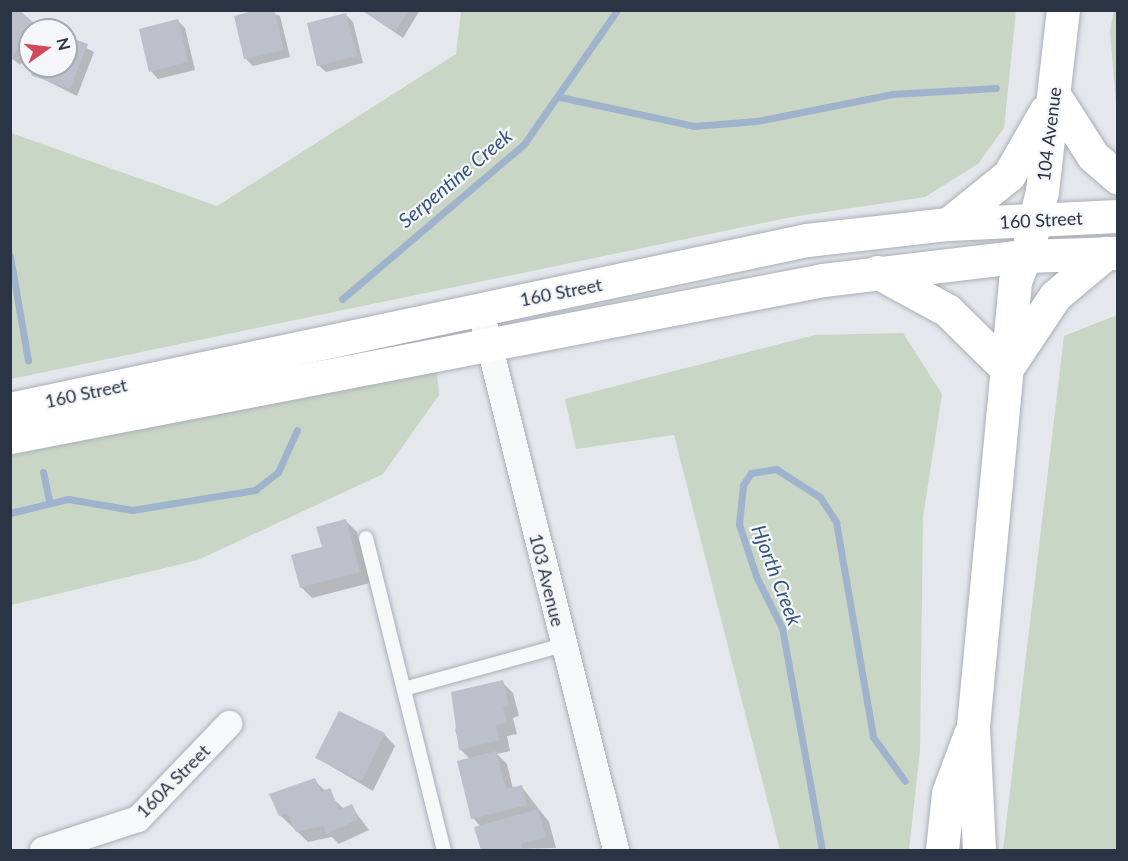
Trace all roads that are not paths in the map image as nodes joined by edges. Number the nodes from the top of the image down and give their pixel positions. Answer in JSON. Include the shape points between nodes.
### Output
{"nodes":[{"id":1,"x":1063,"y":10,"type":"edge"},
{"id":2,"x":1054,"y":95,"type":"junction"},
{"id":3,"x":1118,"y":178,"type":"edge"},
{"id":4,"x":1118,"y":216,"type":"edge"},
{"id":5,"x":1037,"y":221,"type":"junction"},
{"id":6,"x":948,"y":224,"type":"junction"},
{"id":7,"x":1112,"y":253,"type":"edge"},
{"id":8,"x":1025,"y":256,"type":"junction"},
{"id":9,"x":877,"y":272,"type":"junction"},
{"id":10,"x":480,"y":308,"type":"junction"},
{"id":11,"x":487,"y":343,"type":"junction"},
{"id":12,"x":1007,"y":369,"type":"junction"},
{"id":13,"x":10,"y":409,"type":"edge"},
{"id":14,"x":10,"y":437,"type":"edge"},
{"id":15,"x":366,"y":538,"type":"dead end"},
{"id":16,"x":564,"y":645,"type":"junction"},
{"id":17,"x":404,"y":689,"type":"junction"},
{"id":18,"x":229,"y":724,"type":"dead end"},
{"id":19,"x":973,"y":726,"type":"junction"},
{"id":20,"x":44,"y":850,"type":"edge"},
{"id":21,"x":444,"y":850,"type":"edge"},
{"id":22,"x":616,"y":850,"type":"edge"},
{"id":23,"x":942,"y":850,"type":"edge"},
{"id":24,"x":979,"y":850,"type":"edge"}],
"edges":[{"from":1,"to":2,"type":"main road","name":"104 Avenue"},
{"from":2,"to":3,"type":"main road","via":[[1093,156]]},
{"from":2,"to":5,"type":"main road","name":"104 Avenue"},
{"from":2,"to":6,"type":"main road","via":[[1009,175]]},
{"from":4,"to":5,"type":"main road","name":"160 Street"},
{"from":5,"to":6,"type":"main road","name":"160 Street"},
{"from":5,"to":8,"type":"main road","name":"104 Avenue"},
{"from":6,"to":10,"type":"main road","name":"160 Street","via":[[807,240]]},
{"from":7,"to":8,"type":"main road","name":"160 Street"},
{"from":7,"to":12,"type":"main road","via":[[1054,296]]},
{"from":8,"to":9,"type":"main road","name":"160 Street"},
{"from":8,"to":12,"type":"main road","name":"104 Avenue","via":[[1015,281]]},
{"from":9,"to":11,"type":"main road","name":"160 Street"},
{"from":9,"to":12,"type":"main road","via":[[947,310]]},
{"from":10,"to":11,"type":"street","name":"103 Avenue"},
{"from":10,"to":13,"type":"main road","name":"160 Street"},
{"from":11,"to":14,"type":"main road","name":"160 Street"},
{"from":11,"to":16,"type":"street","name":"103 Avenue"},
{"from":12,"to":19,"type":"main road","name":"104 Avenue"},
{"from":15,"to":17,"type":"lane"},
{"from":16,"to":17,"type":"lane"},
{"from":16,"to":22,"type":"street","name":"103 Avenue"},
{"from":17,"to":21,"type":"lane"},
{"from":18,"to":20,"type":"street","name":"160A Street","via":[[138,819]]},
{"from":19,"to":23,"type":"main road","via":[[948,793]]},
{"from":19,"to":24,"type":"main road"}]}
